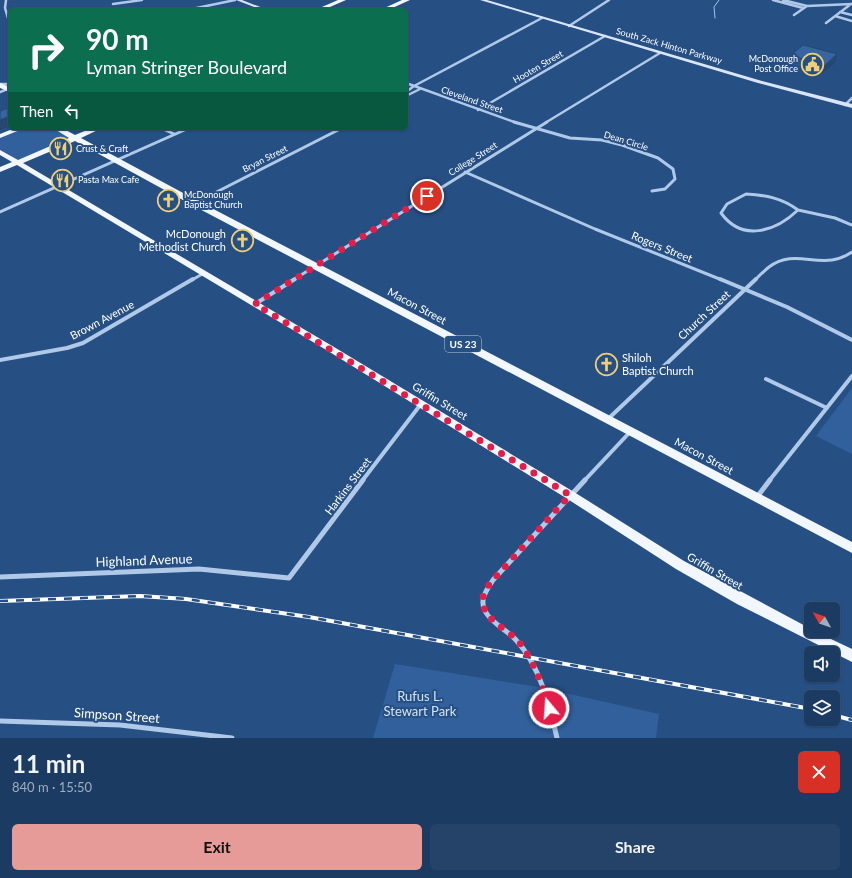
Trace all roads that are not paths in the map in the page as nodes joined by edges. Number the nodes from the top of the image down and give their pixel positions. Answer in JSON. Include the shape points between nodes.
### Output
{"nodes":[{"id":1,"x":6,"y":0,"type":"edge"},
{"id":2,"x":142,"y":0,"type":"edge"},
{"id":3,"x":236,"y":0,"type":"edge"},
{"id":4,"x":343,"y":0,"type":"edge"},
{"id":5,"x":408,"y":0,"type":"edge"},
{"id":6,"x":482,"y":0,"type":"edge"},
{"id":7,"x":609,"y":0,"type":"edge"},
{"id":8,"x":773,"y":0,"type":"edge"},
{"id":9,"x":783,"y":0,"type":"edge"},
{"id":10,"x":841,"y":0,"type":"edge"},
{"id":11,"x":113,"y":4,"type":"dead end"},
{"id":12,"x":852,"y":4,"type":"edge"},
{"id":13,"x":835,"y":5,"type":"junction"},
{"id":14,"x":807,"y":6,"type":"junction"},
{"id":15,"x":0,"y":7,"type":"edge"},
{"id":16,"x":5,"y":8,"type":"junction"},
{"id":17,"x":196,"y":8,"type":"edge"},
{"id":18,"x":260,"y":8,"type":"edge"},
{"id":19,"x":323,"y":8,"type":"edge"},
{"id":20,"x":388,"y":8,"type":"edge"},
{"id":21,"x":803,"y":8,"type":"junction"},
{"id":22,"x":840,"y":12,"type":"junction"},
{"id":23,"x":794,"y":15,"type":"dead end"},
{"id":24,"x":852,"y":15,"type":"edge"},
{"id":25,"x":835,"y":16,"type":"junction"},
{"id":26,"x":8,"y":18,"type":"edge"},
{"id":27,"x":542,"y":18,"type":"junction"},
{"id":28,"x":852,"y":20,"type":"edge"},
{"id":29,"x":826,"y":23,"type":"dead end"},
{"id":30,"x":570,"y":26,"type":"junction"},
{"id":31,"x":605,"y":36,"type":"junction"},
{"id":32,"x":660,"y":53,"type":"junction"},
{"id":33,"x":408,"y":84,"type":"edge"},
{"id":34,"x":414,"y":86,"type":"junction"},
{"id":35,"x":420,"y":89,"type":"junction"},
{"id":36,"x":408,"y":90,"type":"edge"},
{"id":37,"x":408,"y":95,"type":"edge"},
{"id":38,"x":852,"y":98,"type":"edge"},
{"id":39,"x":845,"y":105,"type":"junction"},
{"id":40,"x":852,"y":106,"type":"edge"},
{"id":41,"x":478,"y":110,"type":"junction"},
{"id":42,"x":535,"y":129,"type":"junction"},
{"id":43,"x":16,"y":130,"type":"edge"},
{"id":44,"x":60,"y":130,"type":"edge"},
{"id":45,"x":93,"y":130,"type":"edge"},
{"id":46,"x":165,"y":130,"type":"edge"},
{"id":47,"x":184,"y":130,"type":"edge"},
{"id":48,"x":338,"y":130,"type":"edge"},
{"id":49,"x":174,"y":134,"type":"junction"},
{"id":50,"x":0,"y":136,"type":"edge"},
{"id":51,"x":74,"y":138,"type":"junction"},
{"id":52,"x":0,"y":152,"type":"edge"},
{"id":53,"x":116,"y":161,"type":"junction"},
{"id":54,"x":18,"y":162,"type":"junction"},
{"id":55,"x":0,"y":170,"type":"edge"},
{"id":56,"x":465,"y":172,"type":"junction"},
{"id":57,"x":58,"y":186,"type":"junction"},
{"id":58,"x":652,"y":191,"type":"dead end"},
{"id":59,"x":195,"y":203,"type":"junction"},
{"id":60,"x":798,"y":210,"type":"junction"},
{"id":61,"x":0,"y":212,"type":"edge"},
{"id":62,"x":852,"y":225,"type":"edge"},
{"id":63,"x":852,"y":252,"type":"edge"},
{"id":64,"x":315,"y":266,"type":"junction"},
{"id":65,"x":204,"y":273,"type":"junction"},
{"id":66,"x":744,"y":290,"type":"junction"},
{"id":67,"x":255,"y":304,"type":"junction"},
{"id":68,"x":852,"y":340,"type":"edge"},
{"id":69,"x":0,"y":360,"type":"edge"},
{"id":70,"x":852,"y":376,"type":"edge"},
{"id":71,"x":766,"y":379,"type":"dead end"},
{"id":72,"x":421,"y":404,"type":"junction"},
{"id":73,"x":827,"y":408,"type":"junction"},
{"id":74,"x":608,"y":420,"type":"junction"},
{"id":75,"x":630,"y":431,"type":"junction"},
{"id":76,"x":570,"y":495,"type":"junction"},
{"id":77,"x":756,"y":497,"type":"junction"},
{"id":78,"x":852,"y":548,"type":"edge"},
{"id":79,"x":0,"y":578,"type":"edge"},
{"id":80,"x":289,"y":578,"type":"joint"},
{"id":81,"x":852,"y":656,"type":"edge"},
{"id":82,"x":0,"y":721,"type":"edge"},
{"id":83,"x":232,"y":738,"type":"edge"},
{"id":84,"x":557,"y":738,"type":"edge"}],
"edges":[{"from":1,"to":16,"type":"street"},
{"from":2,"to":11,"type":"street"},
{"from":3,"to":17,"type":"street"},
{"from":3,"to":18,"type":"main road"},
{"from":4,"to":19,"type":"main road"},
{"from":5,"to":20,"type":"main road"},
{"from":6,"to":27,"type":"main road","name":"South Zack Hinton Parkway"},
{"from":7,"to":30,"type":"street"},
{"from":8,"to":21,"type":"street"},
{"from":9,"to":14,"type":"street"},
{"from":10,"to":13,"type":"street"},
{"from":12,"to":13,"type":"street"},
{"from":12,"to":22,"type":"street"},
{"from":13,"to":14,"type":"street"},
{"from":14,"to":21,"type":"street"},
{"from":15,"to":16,"type":"street"},
{"from":16,"to":26,"type":"street"},
{"from":21,"to":23,"type":"street"},
{"from":22,"to":24,"type":"street"},
{"from":22,"to":25,"type":"street"},
{"from":25,"to":28,"type":"street"},
{"from":25,"to":29,"type":"street"},
{"from":27,"to":30,"type":"main road","name":"South Zack Hinton Parkway"},
{"from":27,"to":34,"type":"street"},
{"from":30,"to":31,"type":"main road","name":"South Zack Hinton Parkway"},
{"from":31,"to":32,"type":"main road","name":"South Zack Hinton Parkway"},
{"from":31,"to":41,"type":"street","name":"Hooten Street"},
{"from":32,"to":39,"type":"main road","name":"South Zack Hinton Parkway"},
{"from":32,"to":42,"type":"street","name":"College Street"},
{"from":33,"to":34,"type":"street","name":"Cleveland Street"},
{"from":34,"to":35,"type":"street","name":"Cleveland Street"},
{"from":34,"to":36,"type":"street"},
{"from":35,"to":37,"type":"street"},
{"from":35,"to":41,"type":"street","name":"Cleveland Street"},
{"from":38,"to":39,"type":"street"},
{"from":39,"to":40,"type":"main road","name":"South Zack Hinton Parkway"},
{"from":41,"to":42,"type":"street","name":"Cleveland Street"},
{"from":42,"to":56,"type":"street","name":"College Street"},
{"from":42,"to":58,"type":"street","name":"Dean Circle","via":[[570,138],[615,143],[665,162],[673,169],[675,179],[665,189]]},
{"from":43,"to":50,"type":"main road"},
{"from":44,"to":51,"type":"main road","name":"Macon Street","number":"US 23"},
{"from":45,"to":51,"type":"main road"},
{"from":46,"to":49,"type":"street"},
{"from":47,"to":49,"type":"street"},
{"from":48,"to":59,"type":"street","name":"Bryan Street"},
{"from":49,"to":53,"type":"street"},
{"from":51,"to":53,"type":"main road","name":"Macon Street","number":"US 23"},
{"from":51,"to":54,"type":"main road"},
{"from":52,"to":54,"type":"main road","name":"Griffin Street"},
{"from":53,"to":57,"type":"street"},
{"from":53,"to":59,"type":"main road","name":"Macon Street","number":"US 23"},
{"from":54,"to":55,"type":"main road"},
{"from":54,"to":57,"type":"main road","name":"Griffin Street"},
{"from":56,"to":64,"type":"street","name":"College Street"},
{"from":56,"to":66,"type":"street","name":"Rogers Street","via":[[566,217]]},
{"from":57,"to":61,"type":"street"},
{"from":57,"to":65,"type":"main road","name":"Griffin Street"},
{"from":59,"to":64,"type":"main road","name":"Macon Street","number":"US 23"},
{"from":60,"to":60,"type":"street","via":[[780,198],[764,194],[746,194],[727,204],[721,213],[732,226],[758,232],[793,217]]},
{"from":60,"to":62,"type":"street","via":[[835,218]]},
{"from":63,"to":66,"type":"street","name":"Church Street","via":[[840,260],[783,260],[769,267]]},
{"from":64,"to":67,"type":"street","name":"College Street"},
{"from":64,"to":74,"type":"main road","name":"Macon Street","number":"US 23"},
{"from":65,"to":67,"type":"main road","name":"Griffin Street"},
{"from":65,"to":69,"type":"street","name":"Brown Avenue","via":[[82,343]]},
{"from":66,"to":68,"type":"street","name":"Rogers Street","via":[[821,323]]},
{"from":66,"to":74,"type":"street","name":"Church Street"},
{"from":67,"to":72,"type":"main road","name":"Griffin Street"},
{"from":70,"to":73,"type":"street"},
{"from":71,"to":73,"type":"street"},
{"from":72,"to":76,"type":"main road","name":"Griffin Street"},
{"from":72,"to":80,"type":"street","name":"Harkins Street"},
{"from":73,"to":77,"type":"street"},
{"from":74,"to":75,"type":"main road","name":"Macon Street","number":"US 23"},
{"from":75,"to":76,"type":"street"},
{"from":75,"to":77,"type":"main road","name":"Macon Street","number":"US 23"},
{"from":76,"to":81,"type":"main road","name":"Griffin Street","via":[[680,565]]},
{"from":76,"to":84,"type":"street","via":[[493,580],[484,593],[483,601],[488,615],[519,642],[528,656],[541,684]]},
{"from":77,"to":78,"type":"main road","name":"Macon Street","number":"US 23"},
{"from":79,"to":80,"type":"street","name":"Highland Avenue","via":[[199,569]]},
{"from":82,"to":83,"type":"street","name":"Simpson Street","via":[[120,724]]}]}
